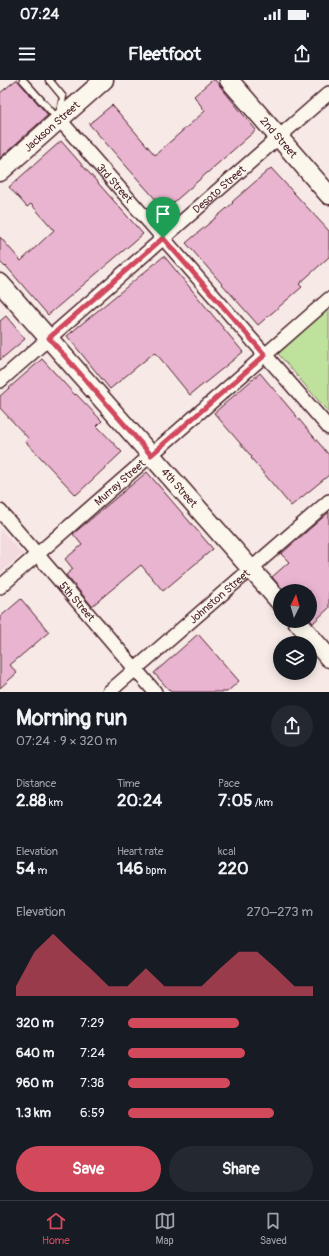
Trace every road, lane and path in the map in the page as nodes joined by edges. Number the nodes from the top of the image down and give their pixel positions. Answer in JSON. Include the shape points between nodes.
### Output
{"nodes":[{"id":1,"x":23,"y":80,"type":"edge"},
{"id":2,"x":49,"y":80,"type":"edge"},
{"id":3,"x":104,"y":80,"type":"edge"},
{"id":4,"x":229,"y":80,"type":"edge"},
{"id":5,"x":329,"y":93,"type":"edge"},
{"id":6,"x":59,"y":119,"type":"junction"},
{"id":7,"x":279,"y":137,"type":"junction"},
{"id":8,"x":0,"y":172,"type":"edge"},
{"id":9,"x":329,"y":194,"type":"edge"},
{"id":10,"x":163,"y":238,"type":"junction"},
{"id":11,"x":0,"y":283,"type":"edge"},
{"id":12,"x":329,"y":299,"type":"edge"},
{"id":13,"x":49,"y":338,"type":"junction"},
{"id":14,"x":265,"y":355,"type":"junction"},
{"id":15,"x":0,"y":381,"type":"edge"},
{"id":16,"x":329,"y":428,"type":"edge"},
{"id":17,"x":151,"y":455,"type":"junction"},
{"id":18,"x":329,"y":501,"type":"edge"},
{"id":19,"x":0,"y":511,"type":"edge"},
{"id":20,"x":37,"y":554,"type":"junction"},
{"id":21,"x":251,"y":569,"type":"junction"},
{"id":22,"x":0,"y":587,"type":"edge"},
{"id":23,"x":273,"y":594,"type":"edge"},
{"id":24,"x":303,"y":628,"type":"edge"},
{"id":25,"x":329,"y":658,"type":"edge"},
{"id":26,"x":135,"y":669,"type":"junction"},
{"id":27,"x":109,"y":692,"type":"edge"},
{"id":28,"x":155,"y":692,"type":"edge"}],
"edges":[{"from":1,"to":6,"type":"lane"},
{"from":2,"to":6,"type":"lane","via":[[64,97]]},
{"from":3,"to":6,"type":"main road","name":"Jackson Street"},
{"from":4,"to":7,"type":"main road","name":"2nd Street"},
{"from":5,"to":7,"type":"street","name":"Desoto Street"},
{"from":6,"to":8,"type":"main road","name":"Jackson Street"},
{"from":6,"to":10,"type":"street","name":"3rd Street"},
{"from":7,"to":9,"type":"main road","name":"2nd Street"},
{"from":7,"to":10,"type":"street","name":"Desoto Street"},
{"from":10,"to":13,"type":"street","name":"Desoto Street"},
{"from":10,"to":14,"type":"street","name":"3rd Street"},
{"from":11,"to":13,"type":"main road","name":"4th Street"},
{"from":12,"to":14,"type":"street","name":"Murray Street"},
{"from":13,"to":15,"type":"street","name":"Desoto Street"},
{"from":13,"to":17,"type":"main road","name":"4th Street"},
{"from":14,"to":16,"type":"street","name":"3rd Street"},
{"from":14,"to":17,"type":"street","name":"Murray Street"},
{"from":17,"to":20,"type":"street","name":"Murray Street"},
{"from":17,"to":21,"type":"main road","name":"4th Street"},
{"from":18,"to":21,"type":"street","name":"Johnston Street"},
{"from":19,"to":20,"type":"street","name":"5th Street"},
{"from":20,"to":22,"type":"street","name":"Murray Street"},
{"from":20,"to":26,"type":"street","name":"5th Street"},
{"from":21,"to":23,"type":"main road","name":"4th Street"},
{"from":21,"to":26,"type":"street","name":"Johnston Street"},
{"from":24,"to":25,"type":"main road"},
{"from":26,"to":27,"type":"street","name":"Johnston Street"},
{"from":26,"to":28,"type":"street","name":"5th Street"}]}
